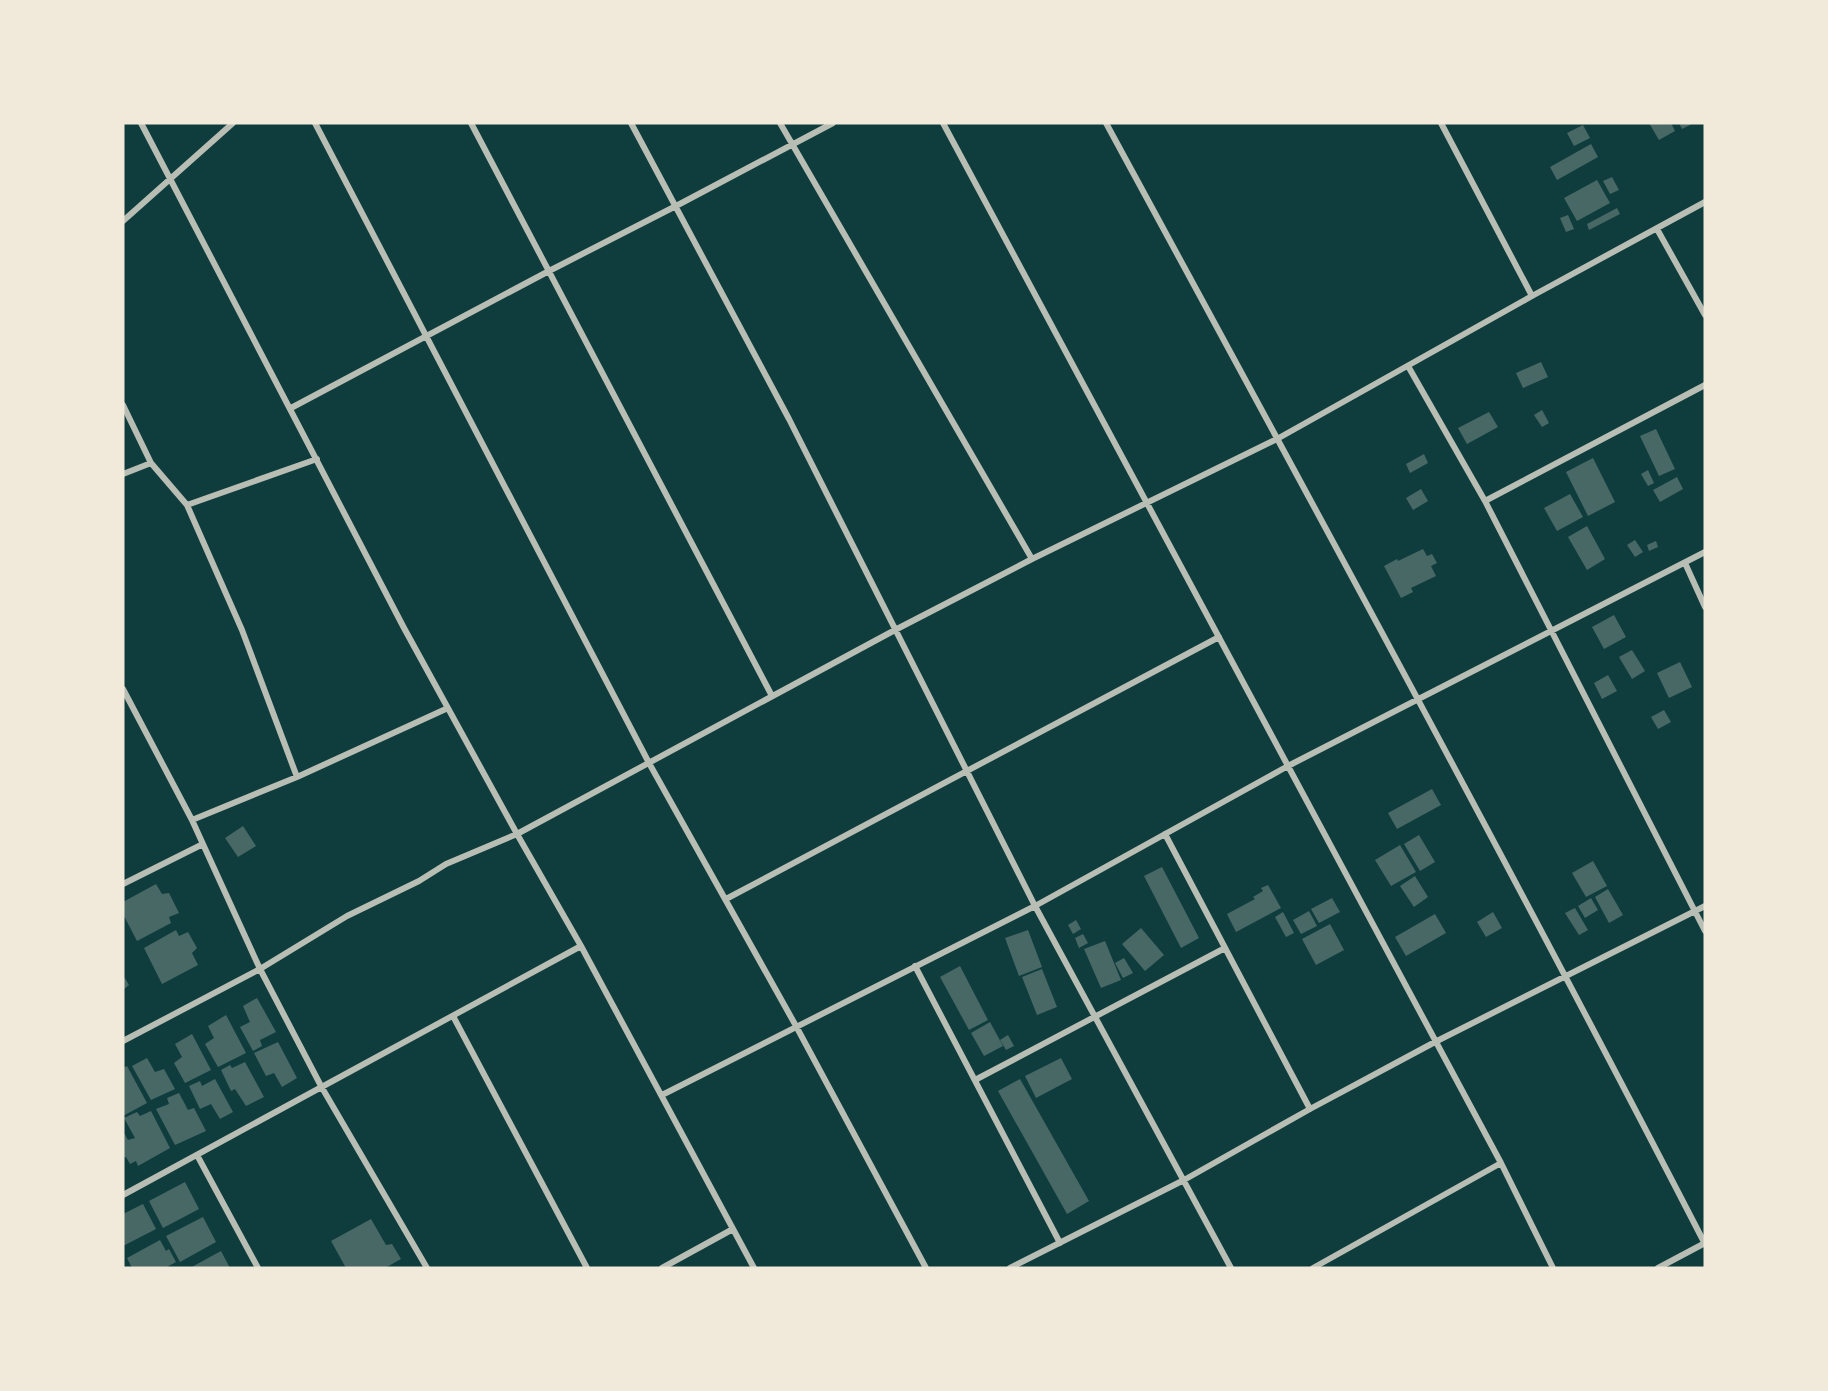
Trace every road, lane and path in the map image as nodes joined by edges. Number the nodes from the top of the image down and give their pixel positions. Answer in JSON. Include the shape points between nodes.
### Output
{"nodes":[{"id":1,"x":141,"y":123,"type":"edge"},
{"id":2,"x":233,"y":123,"type":"edge"},
{"id":3,"x":315,"y":123,"type":"edge"},
{"id":4,"x":471,"y":123,"type":"edge"},
{"id":5,"x":631,"y":123,"type":"edge"},
{"id":6,"x":780,"y":123,"type":"edge"},
{"id":7,"x":833,"y":123,"type":"edge"},
{"id":8,"x":943,"y":123,"type":"edge"},
{"id":9,"x":1106,"y":123,"type":"edge"},
{"id":10,"x":1441,"y":123,"type":"edge"},
{"id":11,"x":793,"y":145,"type":"junction"},
{"id":12,"x":170,"y":181,"type":"junction"},
{"id":13,"x":1705,"y":202,"type":"edge"},
{"id":14,"x":676,"y":206,"type":"junction"},
{"id":15,"x":123,"y":221,"type":"edge"},
{"id":16,"x":1657,"y":229,"type":"junction"},
{"id":17,"x":549,"y":271,"type":"junction"},
{"id":18,"x":1532,"y":296,"type":"junction"},
{"id":19,"x":1705,"y":315,"type":"edge"},
{"id":20,"x":427,"y":336,"type":"junction"},
{"id":21,"x":1408,"y":366,"type":"junction"},
{"id":22,"x":1705,"y":385,"type":"edge"},
{"id":23,"x":123,"y":405,"type":"edge"},
{"id":24,"x":291,"y":408,"type":"junction"},
{"id":25,"x":1277,"y":439,"type":"junction"},
{"id":26,"x":317,"y":459,"type":"junction"},
{"id":27,"x":151,"y":463,"type":"junction"},
{"id":28,"x":123,"y":474,"type":"edge"},
{"id":29,"x":1485,"y":501,"type":"junction"},
{"id":30,"x":1146,"y":504,"type":"junction"},
{"id":31,"x":187,"y":505,"type":"junction"},
{"id":32,"x":1705,"y":552,"type":"edge"},
{"id":33,"x":1032,"y":558,"type":"junction"},
{"id":34,"x":1685,"y":563,"type":"junction"},
{"id":35,"x":1705,"y":608,"type":"edge"},
{"id":36,"x":895,"y":630,"type":"junction"},
{"id":37,"x":1550,"y":632,"type":"junction"},
{"id":38,"x":1219,"y":637,"type":"junction"},
{"id":39,"x":123,"y":689,"type":"edge"},
{"id":40,"x":772,"y":696,"type":"junction"},
{"id":41,"x":1417,"y":701,"type":"junction"},
{"id":42,"x":448,"y":708,"type":"junction"},
{"id":43,"x":649,"y":763,"type":"junction"},
{"id":44,"x":1288,"y":766,"type":"junction"},
{"id":45,"x":967,"y":770,"type":"junction"},
{"id":46,"x":297,"y":777,"type":"junction"},
{"id":47,"x":192,"y":820,"type":"junction"},
{"id":48,"x":517,"y":834,"type":"junction"},
{"id":49,"x":1165,"y":834,"type":"junction"},
{"id":50,"x":203,"y":844,"type":"junction"},
{"id":51,"x":123,"y":884,"type":"edge"},
{"id":52,"x":726,"y":899,"type":"junction"},
{"id":53,"x":1035,"y":906,"type":"junction"},
{"id":54,"x":1705,"y":906,"type":"edge"},
{"id":55,"x":1694,"y":911,"type":"junction"},
{"id":56,"x":1705,"y":931,"type":"edge"},
{"id":57,"x":581,"y":946,"type":"junction"},
{"id":58,"x":1225,"y":948,"type":"junction"},
{"id":59,"x":915,"y":966,"type":"junction"},
{"id":60,"x":260,"y":969,"type":"junction"},
{"id":61,"x":1565,"y":977,"type":"junction"},
{"id":62,"x":453,"y":1016,"type":"junction"},
{"id":63,"x":1095,"y":1016,"type":"junction"},
{"id":64,"x":796,"y":1026,"type":"junction"},
{"id":65,"x":123,"y":1041,"type":"edge"},
{"id":66,"x":1435,"y":1042,"type":"junction"},
{"id":67,"x":975,"y":1080,"type":"junction"},
{"id":68,"x":321,"y":1086,"type":"junction"},
{"id":69,"x":662,"y":1095,"type":"junction"},
{"id":70,"x":1310,"y":1109,"type":"junction"},
{"id":71,"x":197,"y":1155,"type":"junction"},
{"id":72,"x":1501,"y":1163,"type":"junction"},
{"id":73,"x":1184,"y":1180,"type":"junction"},
{"id":74,"x":123,"y":1195,"type":"edge"},
{"id":75,"x":734,"y":1229,"type":"junction"},
{"id":76,"x":1060,"y":1243,"type":"junction"},
{"id":77,"x":1705,"y":1243,"type":"edge"},
{"id":78,"x":258,"y":1268,"type":"edge"},
{"id":79,"x":427,"y":1268,"type":"edge"},
{"id":80,"x":587,"y":1268,"type":"edge"},
{"id":81,"x":662,"y":1268,"type":"edge"},
{"id":82,"x":754,"y":1268,"type":"edge"},
{"id":83,"x":926,"y":1268,"type":"edge"},
{"id":84,"x":1010,"y":1268,"type":"edge"},
{"id":85,"x":1231,"y":1268,"type":"edge"},
{"id":86,"x":1313,"y":1268,"type":"edge"},
{"id":87,"x":1553,"y":1268,"type":"edge"},
{"id":88,"x":1658,"y":1268,"type":"edge"}],
"edges":[{"from":1,"to":12,"type":"street"},
{"from":2,"to":12,"type":"street"},
{"from":3,"to":20,"type":"street"},
{"from":4,"to":17,"type":"street"},
{"from":5,"to":14,"type":"street"},
{"from":6,"to":11,"type":"street"},
{"from":7,"to":11,"type":"street"},
{"from":8,"to":30,"type":"street"},
{"from":9,"to":25,"type":"street"},
{"from":10,"to":18,"type":"street"},
{"from":11,"to":14,"type":"street"},
{"from":11,"to":33,"type":"street"},
{"from":12,"to":15,"type":"street"},
{"from":12,"to":24,"type":"street"},
{"from":13,"to":16,"type":"street"},
{"from":14,"to":17,"type":"street"},
{"from":14,"to":36,"type":"street"},
{"from":16,"to":18,"type":"street"},
{"from":16,"to":19,"type":"street"},
{"from":17,"to":20,"type":"street"},
{"from":17,"to":40,"type":"street"},
{"from":18,"to":21,"type":"street"},
{"from":20,"to":24,"type":"street"},
{"from":20,"to":43,"type":"street"},
{"from":21,"to":25,"type":"street"},
{"from":21,"to":29,"type":"street"},
{"from":22,"to":29,"type":"street"},
{"from":23,"to":27,"type":"street"},
{"from":24,"to":26,"type":"street"},
{"from":25,"to":30,"type":"street"},
{"from":25,"to":41,"type":"street"},
{"from":26,"to":31,"type":"street"},
{"from":26,"to":42,"type":"street"},
{"from":27,"to":28,"type":"street"},
{"from":27,"to":31,"type":"street"},
{"from":29,"to":37,"type":"street"},
{"from":30,"to":33,"type":"street"},
{"from":30,"to":38,"type":"street"},
{"from":31,"to":46,"type":"street","via":[[243,630]]},
{"from":32,"to":34,"type":"street"},
{"from":33,"to":36,"type":"street"},
{"from":34,"to":35,"type":"street"},
{"from":34,"to":37,"type":"street"},
{"from":36,"to":40,"type":"street"},
{"from":36,"to":45,"type":"street"},
{"from":37,"to":41,"type":"street"},
{"from":37,"to":55,"type":"street"},
{"from":38,"to":44,"type":"street"},
{"from":38,"to":45,"type":"street"},
{"from":39,"to":47,"type":"street"},
{"from":40,"to":43,"type":"street"},
{"from":41,"to":44,"type":"street"},
{"from":41,"to":61,"type":"street"},
{"from":42,"to":46,"type":"street"},
{"from":42,"to":48,"type":"street"},
{"from":43,"to":48,"type":"street"},
{"from":43,"to":52,"type":"street"},
{"from":44,"to":49,"type":"street"},
{"from":44,"to":66,"type":"street"},
{"from":45,"to":52,"type":"street"},
{"from":45,"to":53,"type":"street"},
{"from":46,"to":47,"type":"street"},
{"from":47,"to":50,"type":"street"},
{"from":48,"to":57,"type":"street"},
{"from":48,"to":60,"type":"street","via":[[446,864],[347,916]]},
{"from":49,"to":53,"type":"street"},
{"from":49,"to":58,"type":"street"},
{"from":50,"to":51,"type":"street"},
{"from":50,"to":60,"type":"street"},
{"from":52,"to":64,"type":"street"},
{"from":53,"to":59,"type":"street"},
{"from":53,"to":63,"type":"street"},
{"from":54,"to":55,"type":"street"},
{"from":55,"to":56,"type":"street"},
{"from":55,"to":61,"type":"street"},
{"from":57,"to":62,"type":"street"},
{"from":57,"to":69,"type":"street"},
{"from":58,"to":63,"type":"street"},
{"from":58,"to":70,"type":"street"},
{"from":59,"to":64,"type":"street"},
{"from":59,"to":67,"type":"street"},
{"from":60,"to":65,"type":"street"},
{"from":60,"to":68,"type":"street"},
{"from":61,"to":66,"type":"street"},
{"from":61,"to":77,"type":"street"},
{"from":62,"to":68,"type":"street"},
{"from":62,"to":80,"type":"street"},
{"from":63,"to":67,"type":"street"},
{"from":63,"to":73,"type":"street"},
{"from":64,"to":69,"type":"street"},
{"from":64,"to":83,"type":"street"},
{"from":66,"to":70,"type":"street"},
{"from":66,"to":72,"type":"street"},
{"from":67,"to":76,"type":"street"},
{"from":68,"to":71,"type":"street"},
{"from":68,"to":79,"type":"street"},
{"from":69,"to":75,"type":"street"},
{"from":70,"to":73,"type":"street"},
{"from":71,"to":74,"type":"street"},
{"from":71,"to":78,"type":"street"},
{"from":72,"to":86,"type":"street"},
{"from":72,"to":87,"type":"street"},
{"from":73,"to":76,"type":"street"},
{"from":73,"to":85,"type":"street"},
{"from":75,"to":81,"type":"street"},
{"from":75,"to":82,"type":"street"},
{"from":76,"to":84,"type":"street"},
{"from":77,"to":88,"type":"street"}]}
